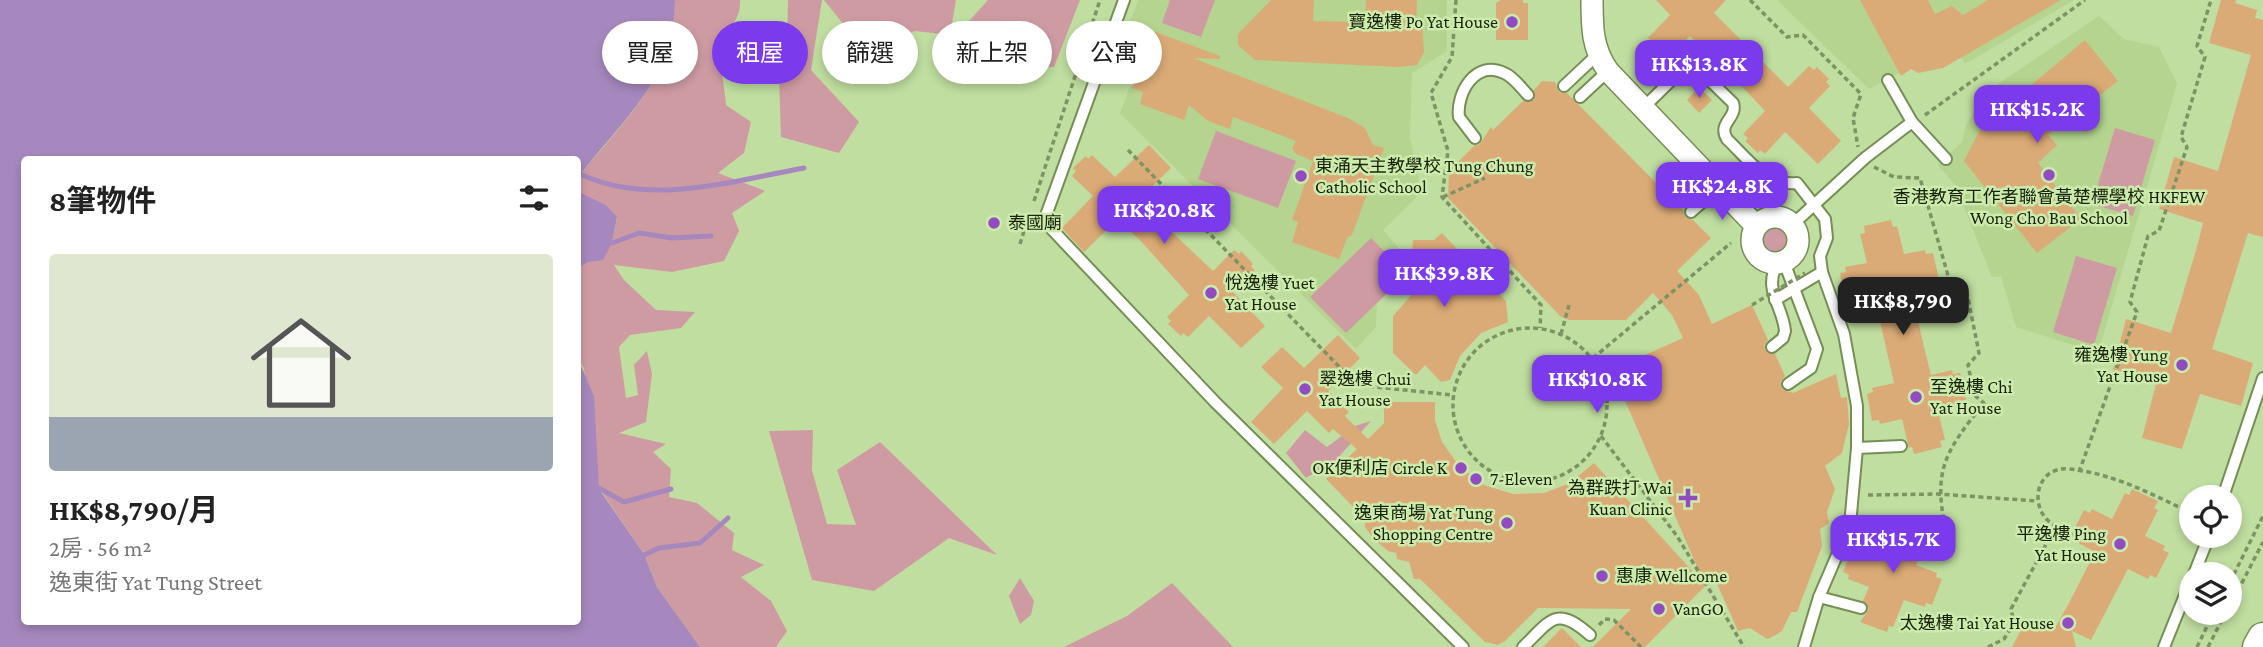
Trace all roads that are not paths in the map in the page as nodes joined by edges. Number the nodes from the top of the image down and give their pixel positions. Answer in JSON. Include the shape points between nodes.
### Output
{"nodes":[{"id":1,"x":1124,"y":0,"type":"edge"},
{"id":2,"x":1592,"y":0,"type":"edge"},
{"id":3,"x":1602,"y":63,"type":"junction"},
{"id":4,"x":1888,"y":80,"type":"dead end"},
{"id":5,"x":1564,"y":86,"type":"dead end"},
{"id":6,"x":1528,"y":95,"type":"dead end"},
{"id":7,"x":1580,"y":97,"type":"dead end"},
{"id":8,"x":1643,"y":108,"type":"junction"},
{"id":9,"x":1912,"y":122,"type":"junction"},
{"id":10,"x":1475,"y":138,"type":"dead end"},
{"id":11,"x":1946,"y":159,"type":"dead end"},
{"id":12,"x":1718,"y":188,"type":"junction"},
{"id":13,"x":1812,"y":203,"type":"junction"},
{"id":14,"x":1691,"y":212,"type":"dead end"},
{"id":15,"x":1792,"y":225,"type":"junction"},
{"id":16,"x":1756,"y":226,"type":"junction"},
{"id":17,"x":1780,"y":263,"type":"junction"},
{"id":18,"x":1822,"y":272,"type":"junction"},
{"id":19,"x":1795,"y":291,"type":"junction"},
{"id":20,"x":1775,"y":300,"type":"junction"},
{"id":21,"x":1772,"y":347,"type":"dead end"},
{"id":22,"x":2263,"y":378,"type":"edge"},
{"id":23,"x":1788,"y":384,"type":"dead end"},
{"id":24,"x":1901,"y":446,"type":"dead end"},
{"id":25,"x":1857,"y":448,"type":"junction"},
{"id":26,"x":2227,"y":485,"type":"edge"},
{"id":27,"x":1850,"y":525,"type":"junction"},
{"id":28,"x":1881,"y":538,"type":"dead end"},
{"id":29,"x":1819,"y":597,"type":"junction"},
{"id":30,"x":1861,"y":607,"type":"dead end"},
{"id":31,"x":2179,"y":613,"type":"edge"},
{"id":32,"x":1590,"y":635,"type":"road end"},
{"id":33,"x":2263,"y":638,"type":"edge"},
{"id":34,"x":2167,"y":646,"type":"edge"},
{"id":35,"x":1463,"y":647,"type":"edge"},
{"id":36,"x":1523,"y":647,"type":"edge"},
{"id":37,"x":1804,"y":647,"type":"edge"},
{"id":38,"x":2258,"y":647,"type":"edge"}],
"edges":[{"from":1,"to":35,"type":"lane","via":[[1044,221],[1215,402]]},
{"from":2,"to":3,"type":"street","via":[[1592,32]]},
{"from":3,"to":5,"type":"lane"},
{"from":3,"to":7,"type":"lane"},
{"from":3,"to":8,"type":"street"},
{"from":4,"to":9,"type":"lane"},
{"from":6,"to":10,"type":"lane","via":[[1501,71],[1488,71],[1468,82],[1460,92],[1459,117]]},
{"from":8,"to":12,"type":"street"},
{"from":8,"to":13,"type":"lane","via":[[1685,67],[1694,67],[1733,103],[1733,113],[1724,125],[1727,139],[1772,180],[1797,183]]},
{"from":9,"to":11,"type":"lane"},
{"from":9,"to":13,"type":"lane"},
{"from":12,"to":14,"type":"lane"},
{"from":12,"to":16,"type":"street"},
{"from":13,"to":15,"type":"lane"},
{"from":13,"to":18,"type":"lane","via":[[1825,219]]},
{"from":15,"to":16,"type":"street","via":[[1774,217]]},
{"from":15,"to":17,"type":"street","via":[[1797,245]]},
{"from":16,"to":17,"type":"street","via":[[1753,248],[1762,260]]},
{"from":17,"to":19,"type":"lane"},
{"from":17,"to":20,"type":"lane","via":[[1770,284]]},
{"from":18,"to":19,"type":"lane"},
{"from":18,"to":25,"type":"lane","via":[[1844,334],[1857,406]]},
{"from":19,"to":20,"type":"lane"},
{"from":19,"to":23,"type":"lane","via":[[1817,349],[1811,368]]},
{"from":20,"to":21,"type":"lane","via":[[1785,331]]},
{"from":22,"to":26,"type":"lane"},
{"from":24,"to":25,"type":"lane"},
{"from":25,"to":27,"type":"lane"},
{"from":27,"to":28,"type":"lane"},
{"from":27,"to":29,"type":"lane"},
{"from":29,"to":30,"type":"lane"},
{"from":29,"to":37,"type":"lane"},
{"from":31,"to":34,"type":"lane"},
{"from":32,"to":36,"type":"lane","via":[[1573,619],[1559,617]]},
{"from":33,"to":38,"type":"main road"}]}
